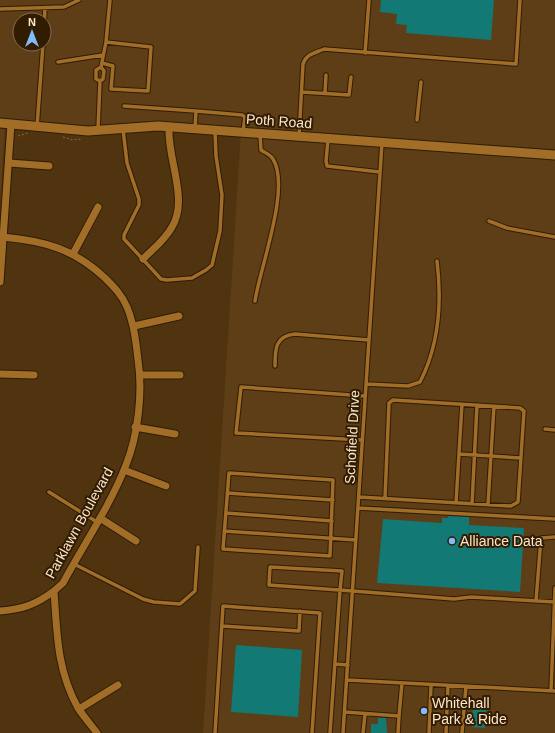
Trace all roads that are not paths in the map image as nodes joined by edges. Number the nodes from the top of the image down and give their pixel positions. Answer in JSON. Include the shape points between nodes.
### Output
{"nodes":[{"id":1,"x":80,"y":0,"type":"edge"},
{"id":2,"x":110,"y":0,"type":"edge"},
{"id":3,"x":369,"y":0,"type":"edge"},
{"id":4,"x":520,"y":0,"type":"edge"},
{"id":5,"x":45,"y":8,"type":"junction"},
{"id":6,"x":0,"y":10,"type":"edge"},
{"id":7,"x":45,"y":12,"type":"edge"},
{"id":8,"x":106,"y":42,"type":"junction"},
{"id":9,"x":42,"y":52,"type":"edge"},
{"id":10,"x":364,"y":53,"type":"junction"},
{"id":11,"x":103,"y":55,"type":"junction"},
{"id":12,"x":58,"y":62,"type":"dead end"},
{"id":13,"x":101,"y":65,"type":"junction"},
{"id":14,"x":326,"y":75,"type":"dead end"},
{"id":15,"x":351,"y":77,"type":"dead end"},
{"id":16,"x":100,"y":82,"type":"junction"},
{"id":17,"x":421,"y":82,"type":"dead end"},
{"id":18,"x":302,"y":92,"type":"junction"},
{"id":19,"x":325,"y":94,"type":"junction"},
{"id":20,"x":124,"y":106,"type":"dead end"},
{"id":21,"x":196,"y":111,"type":"junction"},
{"id":22,"x":417,"y":120,"type":"dead end"},
{"id":23,"x":0,"y":123,"type":"edge"},
{"id":24,"x":11,"y":124,"type":"junction"},
{"id":25,"x":37,"y":127,"type":"junction"},
{"id":26,"x":170,"y":127,"type":"junction"},
{"id":27,"x":123,"y":128,"type":"junction"},
{"id":28,"x":195,"y":129,"type":"junction"},
{"id":29,"x":215,"y":130,"type":"junction"},
{"id":30,"x":98,"y":131,"type":"junction"},
{"id":31,"x":243,"y":132,"type":"junction"},
{"id":32,"x":260,"y":134,"type":"junction"},
{"id":33,"x":299,"y":137,"type":"junction"},
{"id":34,"x":328,"y":139,"type":"junction"},
{"id":35,"x":382,"y":143,"type":"junction"},
{"id":36,"x":555,"y":155,"type":"edge"},
{"id":37,"x":9,"y":163,"type":"junction"},
{"id":38,"x":49,"y":166,"type":"dead end"},
{"id":39,"x":380,"y":172,"type":"junction"},
{"id":40,"x":98,"y":207,"type":"dead end"},
{"id":41,"x":489,"y":221,"type":"dead end"},
{"id":42,"x":3,"y":237,"type":"junction"},
{"id":43,"x":555,"y":237,"type":"edge"},
{"id":44,"x":73,"y":254,"type":"junction"},
{"id":45,"x":143,"y":259,"type":"junction"},
{"id":46,"x":437,"y":261,"type":"dead end"},
{"id":47,"x":0,"y":282,"type":"edge"},
{"id":48,"x":255,"y":301,"type":"dead end"},
{"id":49,"x":179,"y":316,"type":"dead end"},
{"id":50,"x":134,"y":326,"type":"junction"},
{"id":51,"x":369,"y":340,"type":"junction"},
{"id":52,"x":275,"y":366,"type":"dead end"},
{"id":53,"x":0,"y":374,"type":"edge"},
{"id":54,"x":34,"y":375,"type":"dead end"},
{"id":55,"x":140,"y":375,"type":"junction"},
{"id":56,"x":180,"y":375,"type":"dead end"},
{"id":57,"x":366,"y":384,"type":"junction"},
{"id":58,"x":365,"y":396,"type":"junction"},
{"id":59,"x":462,"y":404,"type":"junction"},
{"id":60,"x":478,"y":405,"type":"junction"},
{"id":61,"x":494,"y":406,"type":"junction"},
{"id":62,"x":135,"y":427,"type":"junction"},
{"id":63,"x":545,"y":430,"type":"dead end"},
{"id":64,"x":555,"y":430,"type":"edge"},
{"id":65,"x":175,"y":434,"type":"dead end"},
{"id":66,"x":362,"y":440,"type":"junction"},
{"id":67,"x":459,"y":454,"type":"junction"},
{"id":68,"x":475,"y":455,"type":"junction"},
{"id":69,"x":491,"y":456,"type":"junction"},
{"id":70,"x":521,"y":458,"type":"junction"},
{"id":71,"x":124,"y":470,"type":"junction"},
{"id":72,"x":166,"y":486,"type":"dead end"},
{"id":73,"x":49,"y":492,"type":"dead end"},
{"id":74,"x":227,"y":493,"type":"junction"},
{"id":75,"x":359,"y":497,"type":"junction"},
{"id":76,"x":385,"y":498,"type":"junction"},
{"id":77,"x":333,"y":500,"type":"junction"},
{"id":78,"x":456,"y":503,"type":"junction"},
{"id":79,"x":472,"y":504,"type":"junction"},
{"id":80,"x":488,"y":504,"type":"junction"},
{"id":81,"x":358,"y":508,"type":"junction"},
{"id":82,"x":226,"y":513,"type":"junction"},
{"id":83,"x":555,"y":519,"type":"edge"},
{"id":84,"x":98,"y":520,"type":"junction"},
{"id":85,"x":332,"y":521,"type":"junction"},
{"id":86,"x":224,"y":531,"type":"junction"},
{"id":87,"x":555,"y":537,"type":"edge"},
{"id":88,"x":331,"y":538,"type":"junction"},
{"id":89,"x":356,"y":540,"type":"junction"},
{"id":90,"x":136,"y":541,"type":"dead end"},
{"id":91,"x":198,"y":547,"type":"dead end"},
{"id":92,"x":73,"y":564,"type":"junction"},
{"id":93,"x":555,"y":588,"type":"edge"},
{"id":94,"x":340,"y":590,"type":"junction"},
{"id":95,"x":54,"y":591,"type":"junction"},
{"id":96,"x":353,"y":591,"type":"junction"},
{"id":97,"x":536,"y":601,"type":"junction"},
{"id":98,"x":554,"y":602,"type":"edge"},
{"id":99,"x":0,"y":611,"type":"edge"},
{"id":100,"x":300,"y":611,"type":"junction"},
{"id":101,"x":222,"y":626,"type":"junction"},
{"id":102,"x":335,"y":664,"type":"junction"},
{"id":103,"x":348,"y":665,"type":"junction"},
{"id":104,"x":347,"y":680,"type":"junction"},
{"id":105,"x":402,"y":683,"type":"junction"},
{"id":106,"x":118,"y":685,"type":"dead end"},
{"id":107,"x":431,"y":685,"type":"junction"},
{"id":108,"x":448,"y":686,"type":"junction"},
{"id":109,"x":466,"y":686,"type":"junction"},
{"id":110,"x":553,"y":691,"type":"edge"},
{"id":111,"x":79,"y":709,"type":"junction"},
{"id":112,"x":345,"y":712,"type":"junction"},
{"id":113,"x":365,"y":714,"type":"junction"},
{"id":114,"x":399,"y":716,"type":"junction"},
{"id":115,"x":97,"y":733,"type":"edge"},
{"id":116,"x":215,"y":733,"type":"edge"},
{"id":117,"x":312,"y":733,"type":"edge"},
{"id":118,"x":330,"y":733,"type":"edge"},
{"id":119,"x":343,"y":733,"type":"edge"},
{"id":120,"x":363,"y":733,"type":"edge"},
{"id":121,"x":398,"y":733,"type":"edge"},
{"id":122,"x":429,"y":733,"type":"edge"},
{"id":123,"x":446,"y":733,"type":"edge"},
{"id":124,"x":462,"y":733,"type":"edge"}],
"edges":[{"from":1,"to":5,"type":"lane","via":[[64,7]]},
{"from":2,"to":8,"type":"lane"},
{"from":3,"to":10,"type":"lane"},
{"from":4,"to":10,"type":"lane","via":[[516,64]]},
{"from":5,"to":6,"type":"lane"},
{"from":5,"to":7,"type":"lane"},
{"from":8,"to":11,"type":"lane"},
{"from":8,"to":13,"type":"lane","via":[[151,47],[148,91],[111,89],[113,66]]},
{"from":9,"to":25,"type":"lane"},
{"from":10,"to":18,"type":"lane","via":[[324,50],[308,56],[303,64]]},
{"from":11,"to":12,"type":"lane"},
{"from":11,"to":13,"type":"lane"},
{"from":13,"to":16,"type":"lane","via":[[104,71]]},
{"from":13,"to":16,"type":"lane","via":[[96,70]]},
{"from":14,"to":19,"type":"lane"},
{"from":15,"to":19,"type":"lane","via":[[349,95]]},
{"from":16,"to":30,"type":"lane"},
{"from":17,"to":22,"type":"lane"},
{"from":18,"to":19,"type":"lane"},
{"from":18,"to":33,"type":"lane"},
{"from":20,"to":21,"type":"lane"},
{"from":21,"to":28,"type":"lane"},
{"from":21,"to":31,"type":"lane","via":[[242,115],[245,117]]},
{"from":23,"to":24,"type":"street","name":"Poth Road"},
{"from":24,"to":25,"type":"street","name":"Poth Road"},
{"from":24,"to":37,"type":"street"},
{"from":25,"to":30,"type":"street","name":"Poth Road"},
{"from":26,"to":27,"type":"street","name":"Poth Road"},
{"from":26,"to":28,"type":"street","name":"Poth Road"},
{"from":26,"to":45,"type":"street","via":[[170,152],[179,200],[177,216],[168,234]]},
{"from":27,"to":30,"type":"street","name":"Poth Road"},
{"from":27,"to":45,"type":"lane","via":[[127,163],[139,199],[139,205],[124,239]]},
{"from":28,"to":29,"type":"street","name":"Poth Road"},
{"from":29,"to":31,"type":"street","name":"Poth Road"},
{"from":29,"to":45,"type":"lane","via":[[222,195],[220,231],[212,265],[192,278],[167,280],[161,279]]},
{"from":31,"to":32,"type":"street","name":"Poth Road"},
{"from":32,"to":33,"type":"street","name":"Poth Road"},
{"from":32,"to":48,"type":"lane","via":[[261,150],[271,156],[276,166],[278,196]]},
{"from":33,"to":34,"type":"street","name":"Poth Road"},
{"from":34,"to":35,"type":"street","name":"Poth Road"},
{"from":34,"to":39,"type":"lane","via":[[327,166]]},
{"from":35,"to":36,"type":"street","name":"Poth Road"},
{"from":35,"to":39,"type":"lane","name":"Schofield Drive"},
{"from":37,"to":38,"type":"street"},
{"from":37,"to":42,"type":"street"},
{"from":39,"to":51,"type":"lane","name":"Schofield Drive"},
{"from":40,"to":44,"type":"street"},
{"from":41,"to":43,"type":"lane","via":[[507,228]]},
{"from":42,"to":44,"type":"street","name":"Parklawn Boulevard","via":[[44,243]]},
{"from":42,"to":47,"type":"street"},
{"from":44,"to":50,"type":"street","name":"Parklawn Boulevard","via":[[97,271],[120,294]]},
{"from":46,"to":57,"type":"lane","via":[[439,294],[435,344],[430,363],[420,382],[408,386]]},
{"from":49,"to":50,"type":"street"},
{"from":50,"to":55,"type":"street","name":"Parklawn Boulevard"},
{"from":51,"to":52,"type":"lane","via":[[285,335],[278,342]]},
{"from":51,"to":57,"type":"lane","name":"Schofield Drive"},
{"from":53,"to":54,"type":"street"},
{"from":55,"to":56,"type":"street"},
{"from":55,"to":62,"type":"street","name":"Parklawn Boulevard","via":[[139,414]]},
{"from":57,"to":58,"type":"lane","name":"Schofield Drive"},
{"from":58,"to":66,"type":"lane","name":"Schofield Drive"},
{"from":58,"to":66,"type":"lane","via":[[241,387],[236,433]]},
{"from":59,"to":60,"type":"lane"},
{"from":59,"to":67,"type":"lane"},
{"from":59,"to":76,"type":"lane","via":[[393,400],[389,403]]},
{"from":60,"to":61,"type":"lane"},
{"from":60,"to":68,"type":"lane"},
{"from":61,"to":69,"type":"lane"},
{"from":61,"to":70,"type":"lane","via":[[524,410]]},
{"from":62,"to":65,"type":"street"},
{"from":62,"to":71,"type":"street","name":"Parklawn Boulevard"},
{"from":63,"to":64,"type":"lane"},
{"from":66,"to":75,"type":"lane","name":"Schofield Drive"},
{"from":67,"to":68,"type":"lane"},
{"from":67,"to":78,"type":"lane"},
{"from":68,"to":69,"type":"lane"},
{"from":68,"to":79,"type":"lane"},
{"from":69,"to":70,"type":"lane"},
{"from":69,"to":80,"type":"lane"},
{"from":70,"to":80,"type":"lane","via":[[518,502],[511,506]]},
{"from":71,"to":72,"type":"street"},
{"from":71,"to":84,"type":"street","name":"Parklawn Boulevard"},
{"from":73,"to":84,"type":"lane"},
{"from":74,"to":77,"type":"lane"},
{"from":74,"to":77,"type":"lane","via":[[229,473],[333,480]]},
{"from":74,"to":82,"type":"lane"},
{"from":75,"to":76,"type":"lane"},
{"from":75,"to":81,"type":"lane","name":"Schofield Drive"},
{"from":76,"to":78,"type":"lane"},
{"from":77,"to":85,"type":"lane"},
{"from":78,"to":79,"type":"lane"},
{"from":79,"to":80,"type":"lane"},
{"from":81,"to":83,"type":"lane"},
{"from":81,"to":89,"type":"lane","name":"Schofield Drive"},
{"from":82,"to":85,"type":"lane"},
{"from":82,"to":86,"type":"lane"},
{"from":84,"to":90,"type":"street"},
{"from":84,"to":92,"type":"street","name":"Parklawn Boulevard"},
{"from":85,"to":88,"type":"lane"},
{"from":86,"to":88,"type":"lane"},
{"from":86,"to":88,"type":"lane","via":[[223,549],[330,556]]},
{"from":87,"to":97,"type":"lane","via":[[542,537],[540,540]]},
{"from":88,"to":89,"type":"lane"},
{"from":89,"to":96,"type":"lane","name":"Schofield Drive"},
{"from":91,"to":92,"type":"lane","via":[[195,591],[180,604],[143,599]]},
{"from":92,"to":95,"type":"street","name":"Parklawn Boulevard","via":[[63,583]]},
{"from":93,"to":98,"type":"lane"},
{"from":94,"to":94,"type":"lane","via":[[269,585],[270,567],[342,571]]},
{"from":94,"to":96,"type":"lane"},
{"from":94,"to":102,"type":"lane"},
{"from":95,"to":99,"type":"street","name":"Parklawn Boulevard","via":[[22,609]]},
{"from":95,"to":111,"type":"street","name":"Parklawn Boulevard","via":[[60,663]]},
{"from":96,"to":97,"type":"lane","via":[[454,599],[471,597]]},
{"from":96,"to":103,"type":"lane","name":"Schofield Drive"},
{"from":97,"to":98,"type":"lane"},
{"from":98,"to":110,"type":"lane"},
{"from":100,"to":101,"type":"lane","via":[[223,606]]},
{"from":100,"to":101,"type":"lane","via":[[299,631]]},
{"from":100,"to":117,"type":"lane","via":[[320,613]]},
{"from":101,"to":116,"type":"lane"},
{"from":102,"to":103,"type":"lane"},
{"from":102,"to":118,"type":"lane"},
{"from":103,"to":104,"type":"lane","name":"Schofield Drive"},
{"from":104,"to":105,"type":"lane"},
{"from":104,"to":112,"type":"lane","name":"Schofield Drive"},
{"from":105,"to":107,"type":"lane"},
{"from":105,"to":114,"type":"lane"},
{"from":106,"to":111,"type":"street"},
{"from":107,"to":108,"type":"lane"},
{"from":107,"to":122,"type":"lane"},
{"from":108,"to":109,"type":"lane"},
{"from":108,"to":123,"type":"lane"},
{"from":109,"to":110,"type":"lane"},
{"from":109,"to":124,"type":"lane"},
{"from":111,"to":115,"type":"street","name":"Parklawn Boulevard"},
{"from":112,"to":113,"type":"lane"},
{"from":112,"to":119,"type":"lane","name":"Schofield Drive"},
{"from":113,"to":114,"type":"lane"},
{"from":113,"to":120,"type":"lane"},
{"from":114,"to":121,"type":"lane"}]}
